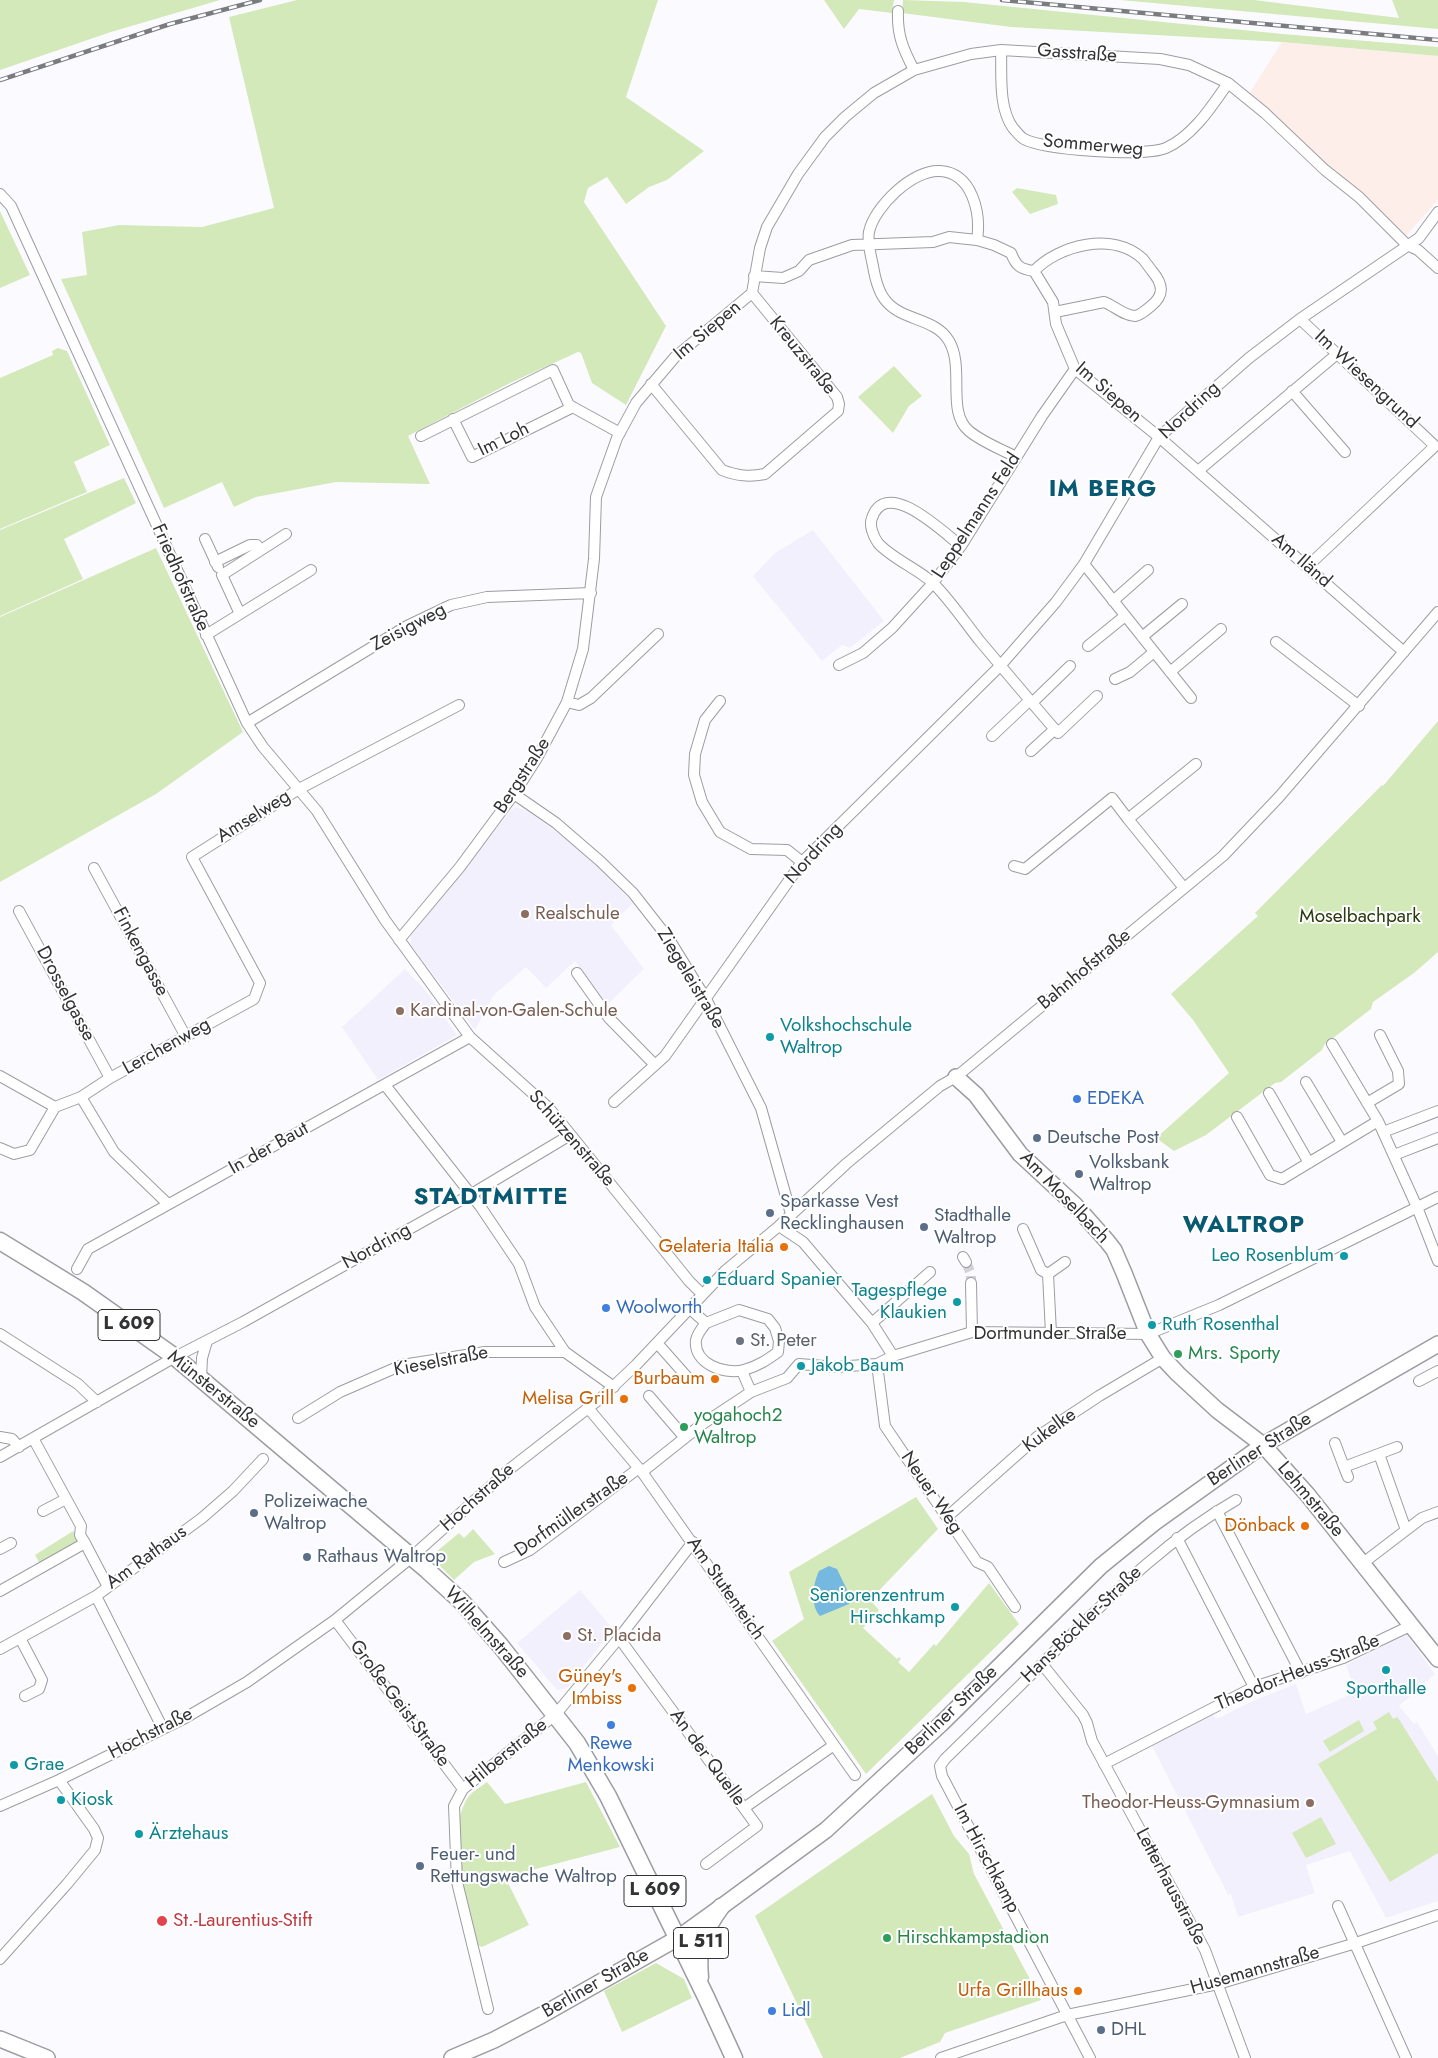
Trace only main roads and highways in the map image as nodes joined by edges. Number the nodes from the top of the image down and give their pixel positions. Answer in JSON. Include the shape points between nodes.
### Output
{"nodes":[{"id":1,"x":956,"y":1077,"type":"road end"},
{"id":2,"x":0,"y":1241,"type":"edge"},
{"id":3,"x":1148,"y":1334,"type":"joint"},
{"id":4,"x":1438,"y":1344,"type":"edge"},
{"id":5,"x":1263,"y":1445,"type":"junction"},
{"id":6,"x":412,"y":1557,"type":"joint"},
{"id":7,"x":1438,"y":1659,"type":"edge"},
{"id":8,"x":721,"y":1907,"type":"junction"},
{"id":9,"x":678,"y":1938,"type":"junction"},
{"id":10,"x":700,"y":1984,"type":"junction"},
{"id":11,"x":0,"y":2039,"type":"edge"},
{"id":12,"x":47,"y":2058,"type":"edge"},
{"id":13,"x":452,"y":2058,"type":"edge"},
{"id":14,"x":734,"y":2058,"type":"edge"}],
"edges":[{"from":1,"to":3,"type":"main road","name":"Am Moselbach","via":[[976,1094],[1020,1154],[1075,1205],[1114,1250]]},
{"from":2,"to":6,"type":"main road","name":"Münsterstraße","number":"L 609","via":[[83,1292],[175,1357]]},
{"from":3,"to":5,"type":"main road","name":"Lehmstraße","via":[[1178,1374]]},
{"from":4,"to":5,"type":"main road","name":"Berliner Straße","number":"L 511"},
{"from":5,"to":7,"type":"main road","name":"Lehmstraße","via":[[1307,1494]]},
{"from":5,"to":8,"type":"main road","name":"Berliner Straße","number":"L 511","via":[[1154,1523],[1101,1566],[935,1730],[826,1830]]},
{"from":6,"to":9,"type":"main road","name":"Wilhelmstraße","number":"L 609","via":[[480,1622],[577,1743],[608,1796]]},
{"from":8,"to":9,"type":"main road","name":"Berliner Straße","number":"L 511"},
{"from":8,"to":10,"type":"main road","number":"L 511","via":[[701,1940],[698,1960]]},
{"from":9,"to":10,"type":"main road","number":"L 609"},
{"from":9,"to":13,"type":"main road","name":"Berliner Straße","number":"L 511","via":[[534,2020]]},
{"from":10,"to":14,"type":"main road","number":"L 609"},
{"from":11,"to":12,"type":"main road"}]}
